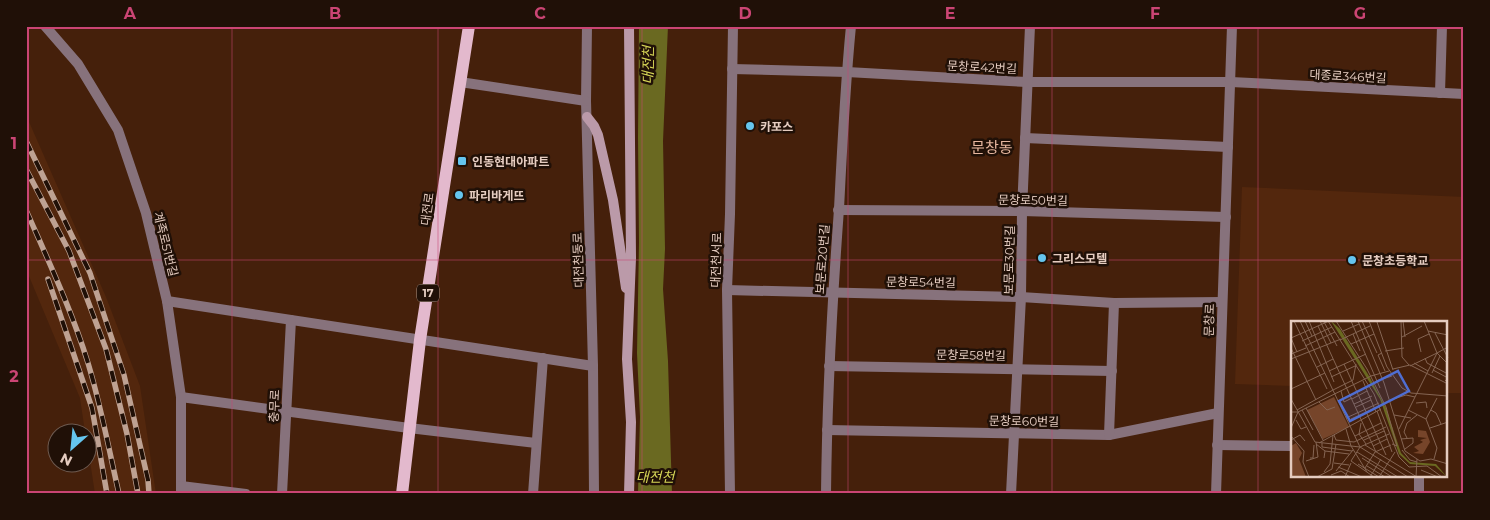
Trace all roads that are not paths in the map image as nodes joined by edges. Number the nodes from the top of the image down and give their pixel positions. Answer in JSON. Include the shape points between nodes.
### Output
{"nodes":[{"id":1,"x":45,"y":26,"type":"edge"},
{"id":2,"x":469,"y":26,"type":"edge"},
{"id":3,"x":587,"y":26,"type":"edge"},
{"id":4,"x":628,"y":26,"type":"edge"},
{"id":5,"x":733,"y":26,"type":"edge"},
{"id":6,"x":851,"y":26,"type":"edge"},
{"id":7,"x":1030,"y":26,"type":"edge"},
{"id":8,"x":1232,"y":26,"type":"edge"},
{"id":9,"x":1442,"y":26,"type":"edge"},
{"id":10,"x":732,"y":69,"type":"junction"},
{"id":11,"x":846,"y":72,"type":"junction"},
{"id":12,"x":460,"y":82,"type":"junction"},
{"id":13,"x":1027,"y":82,"type":"junction"},
{"id":14,"x":1231,"y":82,"type":"junction"},
{"id":15,"x":1440,"y":93,"type":"junction"},
{"id":16,"x":1464,"y":94,"type":"edge"},
{"id":17,"x":586,"y":101,"type":"junction"},
{"id":18,"x":587,"y":117,"type":"junction"},
{"id":19,"x":1025,"y":138,"type":"junction"},
{"id":20,"x":1228,"y":146,"type":"junction"},
{"id":21,"x":838,"y":210,"type":"junction"},
{"id":22,"x":1022,"y":211,"type":"junction"},
{"id":23,"x":1226,"y":217,"type":"junction"},
{"id":24,"x":727,"y":290,"type":"junction"},
{"id":25,"x":832,"y":293,"type":"junction"},
{"id":26,"x":1021,"y":297,"type":"junction"},
{"id":27,"x":167,"y":301,"type":"junction"},
{"id":28,"x":1222,"y":302,"type":"junction"},
{"id":29,"x":1114,"y":303,"type":"junction"},
{"id":30,"x":630,"y":309,"type":"junction"},
{"id":31,"x":291,"y":320,"type":"junction"},
{"id":32,"x":420,"y":340,"type":"junction"},
{"id":33,"x":543,"y":358,"type":"junction"},
{"id":34,"x":593,"y":366,"type":"junction"},
{"id":35,"x":829,"y":366,"type":"junction"},
{"id":36,"x":1017,"y":369,"type":"junction"},
{"id":37,"x":1112,"y":371,"type":"junction"},
{"id":38,"x":181,"y":397,"type":"junction"},
{"id":39,"x":287,"y":410,"type":"junction"},
{"id":40,"x":1218,"y":413,"type":"junction"},
{"id":41,"x":409,"y":428,"type":"junction"},
{"id":42,"x":827,"y":430,"type":"junction"},
{"id":43,"x":1015,"y":433,"type":"junction"},
{"id":44,"x":1109,"y":435,"type":"junction"},
{"id":45,"x":536,"y":443,"type":"junction"},
{"id":46,"x":1217,"y":445,"type":"junction"},
{"id":47,"x":1291,"y":446,"type":"edge"},
{"id":48,"x":1419,"y":478,"type":"edge"},
{"id":49,"x":181,"y":490,"type":"edge"},
{"id":50,"x":246,"y":494,"type":"edge"},
{"id":51,"x":282,"y":494,"type":"edge"},
{"id":52,"x":402,"y":494,"type":"edge"},
{"id":53,"x":533,"y":494,"type":"edge"},
{"id":54,"x":594,"y":494,"type":"edge"},
{"id":55,"x":629,"y":494,"type":"edge"},
{"id":56,"x":730,"y":494,"type":"edge"},
{"id":57,"x":826,"y":494,"type":"edge"},
{"id":58,"x":1011,"y":494,"type":"edge"},
{"id":59,"x":1216,"y":494,"type":"edge"},
{"id":60,"x":1419,"y":494,"type":"edge"}],
"edges":[{"from":1,"to":27,"type":"street","name":"계족로51번길","via":[[78,64],[118,130],[146,213]]},
{"from":2,"to":12,"type":"main road","name":"대전로","number":"17"},
{"from":3,"to":17,"type":"street","name":"대전천동로"},
{"from":4,"to":30,"type":"main road"},
{"from":5,"to":10,"type":"street","name":"대전천서로"},
{"from":6,"to":11,"type":"street","name":"보문로20번길"},
{"from":7,"to":13,"type":"street","name":"보문로30번길"},
{"from":8,"to":14,"type":"street","name":"문창로"},
{"from":9,"to":15,"type":"street"},
{"from":10,"to":11,"type":"street","name":"문창로42번길"},
{"from":10,"to":24,"type":"street","name":"대전천서로"},
{"from":11,"to":13,"type":"street","name":"문창로42번길"},
{"from":11,"to":21,"type":"street","name":"보문로20번길"},
{"from":12,"to":17,"type":"street"},
{"from":12,"to":32,"type":"main road","name":"대전로","number":"17"},
{"from":13,"to":14,"type":"street","name":"문창로42번길"},
{"from":13,"to":19,"type":"street","name":"보문로30번길"},
{"from":14,"to":15,"type":"street","name":"대종로346번길"},
{"from":14,"to":20,"type":"street","name":"문창로"},
{"from":15,"to":16,"type":"street","name":"대종로346번길"},
{"from":17,"to":18,"type":"street","name":"대전천동로"},
{"from":18,"to":30,"type":"main road","via":[[598,135],[611,191]]},
{"from":18,"to":34,"type":"street","name":"대전천동로"},
{"from":19,"to":20,"type":"street"},
{"from":19,"to":22,"type":"street","name":"보문로30번길"},
{"from":20,"to":23,"type":"street","name":"문창로"},
{"from":21,"to":22,"type":"street","name":"문창로50번길"},
{"from":21,"to":25,"type":"street","name":"보문로20번길"},
{"from":22,"to":23,"type":"street","name":"문창로50번길"},
{"from":22,"to":26,"type":"street","name":"보문로30번길"},
{"from":23,"to":28,"type":"street","name":"문창로"},
{"from":24,"to":25,"type":"street","name":"문창로54번길"},
{"from":24,"to":56,"type":"street","name":"대전천서로"},
{"from":25,"to":26,"type":"street","name":"문창로54번길"},
{"from":25,"to":35,"type":"street","name":"보문로20번길"},
{"from":26,"to":29,"type":"street","name":"문창로54번길"},
{"from":26,"to":36,"type":"street","name":"보문로30번길"},
{"from":27,"to":31,"type":"street"},
{"from":27,"to":38,"type":"street","name":"계족로51번길"},
{"from":28,"to":29,"type":"street","name":"문창로54번길"},
{"from":28,"to":40,"type":"street","name":"문창로"},
{"from":29,"to":37,"type":"street"},
{"from":30,"to":55,"type":"main road","via":[[627,359],[631,422]]},
{"from":31,"to":32,"type":"street"},
{"from":31,"to":39,"type":"street","name":"충무로"},
{"from":32,"to":33,"type":"street"},
{"from":32,"to":41,"type":"main road","name":"대전로","number":"17"},
{"from":33,"to":34,"type":"street"},
{"from":33,"to":45,"type":"street"},
{"from":34,"to":54,"type":"street","name":"대전천동로"},
{"from":35,"to":36,"type":"street","name":"문창로58번길"},
{"from":35,"to":42,"type":"street","name":"보문로20번길"},
{"from":36,"to":37,"type":"street","name":"문창로58번길"},
{"from":36,"to":43,"type":"street","name":"보문로30번길"},
{"from":37,"to":44,"type":"street"},
{"from":38,"to":39,"type":"street"},
{"from":38,"to":49,"type":"street","name":"계족로51번길"},
{"from":39,"to":41,"type":"street"},
{"from":39,"to":51,"type":"street","name":"충무로"},
{"from":40,"to":44,"type":"street","name":"문창로60번길"},
{"from":40,"to":46,"type":"street","name":"문창로"},
{"from":41,"to":45,"type":"street"},
{"from":41,"to":52,"type":"main road","name":"대전로","number":"17"},
{"from":42,"to":43,"type":"street","name":"문창로60번길"},
{"from":42,"to":57,"type":"street","name":"보문로20번길"},
{"from":43,"to":44,"type":"street","name":"문창로60번길"},
{"from":43,"to":58,"type":"street","name":"보문로30번길"},
{"from":45,"to":53,"type":"street"},
{"from":46,"to":47,"type":"street"},
{"from":46,"to":59,"type":"street","name":"문창로"},
{"from":48,"to":60,"type":"street"},
{"from":49,"to":50,"type":"street"}]}
